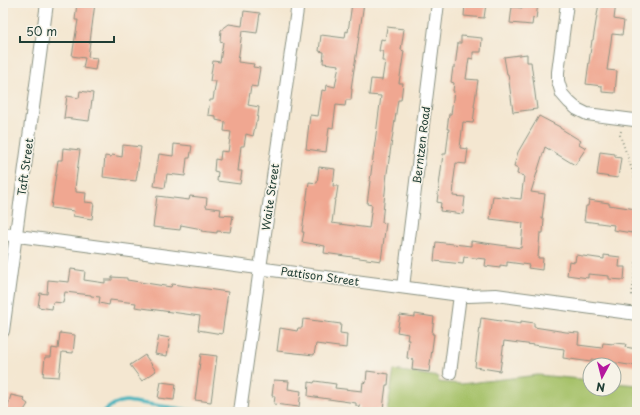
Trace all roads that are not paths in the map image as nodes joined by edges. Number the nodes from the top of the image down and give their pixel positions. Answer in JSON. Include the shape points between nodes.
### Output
{"nodes":[{"id":1,"x":47,"y":3,"type":"edge"},
{"id":2,"x":298,"y":3,"type":"edge"},
{"id":3,"x":438,"y":3,"type":"edge"},
{"id":4,"x":567,"y":3,"type":"edge"},
{"id":5,"x":634,"y":120,"type":"road end"},
{"id":6,"x":3,"y":234,"type":"edge"},
{"id":7,"x":15,"y":235,"type":"junction"},
{"id":8,"x":260,"y":268,"type":"junction"},
{"id":9,"x":403,"y":287,"type":"junction"},
{"id":10,"x":460,"y":295,"type":"junction"},
{"id":11,"x":637,"y":314,"type":"edge"},
{"id":12,"x":3,"y":331,"type":"edge"},
{"id":13,"x":450,"y":373,"type":"dead end"},
{"id":14,"x":240,"y":412,"type":"edge"}],
"edges":[{"from":1,"to":7,"type":"street","name":"Taft Street"},
{"from":2,"to":8,"type":"street","name":"Waite Street"},
{"from":3,"to":9,"type":"street","name":"Berntzen Road"},
{"from":4,"to":5,"type":"street","via":[[558,72],[562,94],[577,109],[587,114]]},
{"from":6,"to":7,"type":"street","name":"Pattison Street"},
{"from":7,"to":8,"type":"street","name":"Pattison Street"},
{"from":7,"to":12,"type":"street","name":"Taft Street"},
{"from":8,"to":9,"type":"street","name":"Pattison Street"},
{"from":8,"to":14,"type":"street","name":"Waite Street"},
{"from":9,"to":10,"type":"street","name":"Pattison Street"},
{"from":10,"to":11,"type":"street","name":"Pattison Street","via":[[496,295]]},
{"from":10,"to":13,"type":"street"}]}
